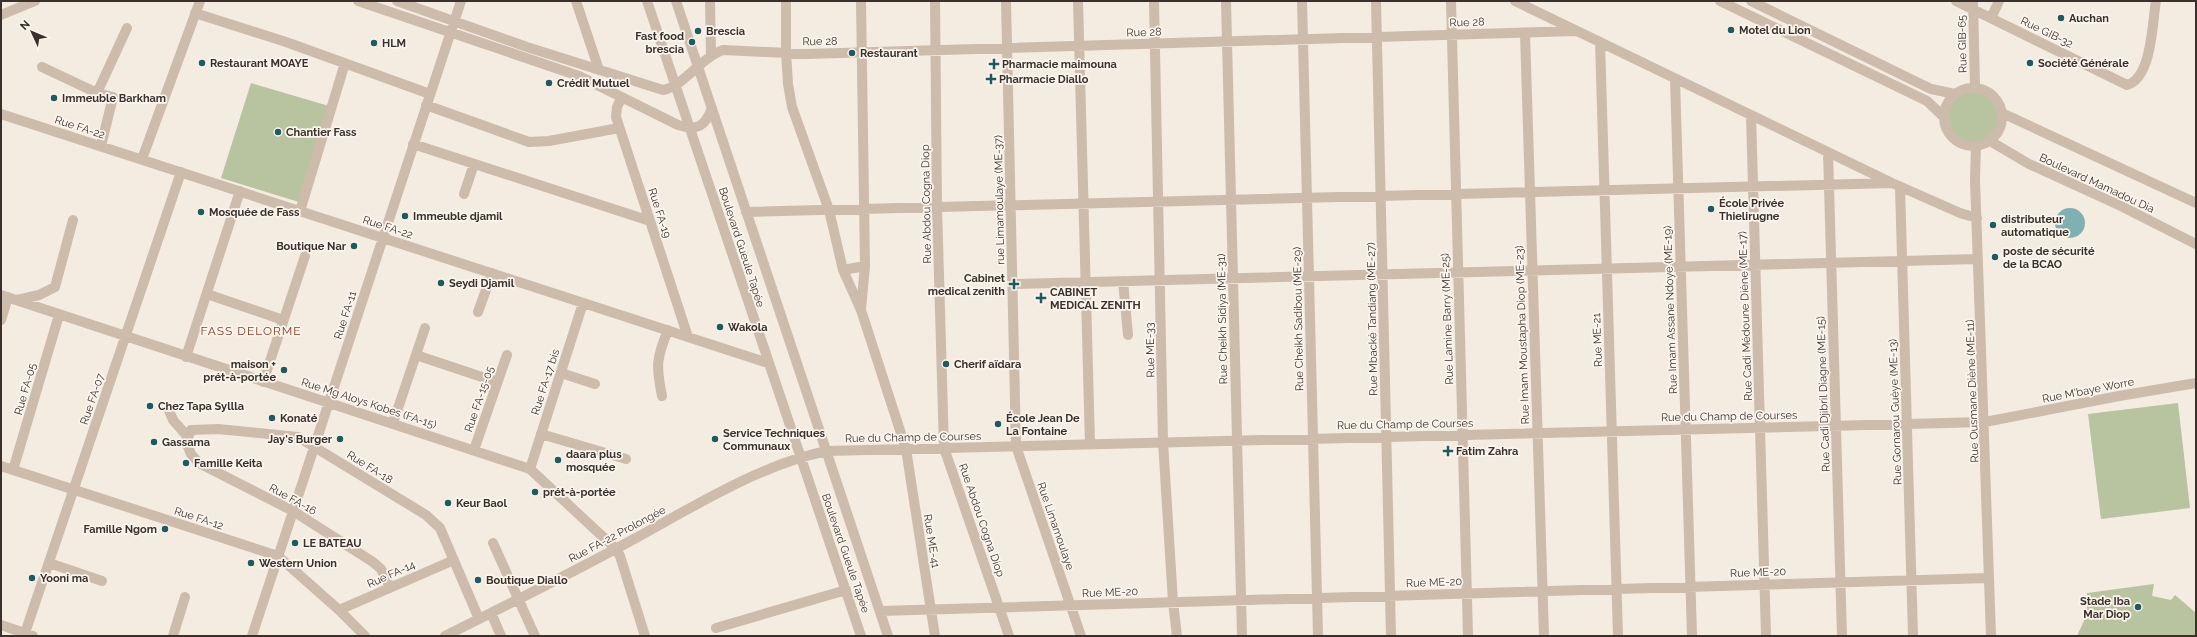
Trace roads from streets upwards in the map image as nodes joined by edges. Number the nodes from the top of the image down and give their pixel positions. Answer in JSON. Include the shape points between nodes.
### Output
{"nodes":[{"id":1,"x":35,"y":1,"type":"edge"},
{"id":2,"x":200,"y":1,"type":"edge"},
{"id":3,"x":358,"y":1,"type":"edge"},
{"id":4,"x":397,"y":1,"type":"edge"},
{"id":5,"x":461,"y":1,"type":"edge"},
{"id":6,"x":576,"y":1,"type":"edge"},
{"id":7,"x":647,"y":1,"type":"edge"},
{"id":8,"x":676,"y":1,"type":"edge"},
{"id":9,"x":710,"y":1,"type":"edge"},
{"id":10,"x":786,"y":1,"type":"edge"},
{"id":11,"x":861,"y":1,"type":"edge"},
{"id":12,"x":935,"y":1,"type":"edge"},
{"id":13,"x":1006,"y":1,"type":"edge"},
{"id":14,"x":1078,"y":1,"type":"edge"},
{"id":15,"x":1154,"y":1,"type":"edge"},
{"id":16,"x":1226,"y":1,"type":"edge"},
{"id":17,"x":1302,"y":1,"type":"edge"},
{"id":18,"x":1376,"y":1,"type":"edge"},
{"id":19,"x":1451,"y":1,"type":"edge"},
{"id":20,"x":1514,"y":1,"type":"edge"},
{"id":21,"x":1720,"y":1,"type":"edge"},
{"id":22,"x":1751,"y":1,"type":"edge"},
{"id":23,"x":1956,"y":1,"type":"edge"},
{"id":24,"x":1999,"y":1,"type":"edge"},
{"id":25,"x":2156,"y":1,"type":"edge"},
{"id":26,"x":1974,"y":6,"type":"edge"},
{"id":27,"x":195,"y":13,"type":"junction"},
{"id":28,"x":1,"y":15,"type":"edge"},
{"id":29,"x":1991,"y":18,"type":"junction"},
{"id":30,"x":454,"y":21,"type":"junction"},
{"id":31,"x":127,"y":28,"type":"dead end"},
{"id":32,"x":1577,"y":31,"type":"junction"},
{"id":33,"x":450,"y":32,"type":"junction"},
{"id":34,"x":1525,"y":33,"type":"junction"},
{"id":35,"x":1452,"y":35,"type":"junction"},
{"id":36,"x":1377,"y":37,"type":"junction"},
{"id":37,"x":1303,"y":39,"type":"junction"},
{"id":38,"x":1227,"y":41,"type":"junction"},
{"id":39,"x":1600,"y":42,"type":"junction"},
{"id":40,"x":1155,"y":44,"type":"junction"},
{"id":41,"x":1079,"y":46,"type":"junction"},
{"id":42,"x":1008,"y":48,"type":"junction"},
{"id":43,"x":937,"y":50,"type":"junction"},
{"id":44,"x":786,"y":52,"type":"junction"},
{"id":45,"x":862,"y":52,"type":"junction"},
{"id":46,"x":711,"y":54,"type":"junction"},
{"id":47,"x":345,"y":63,"type":"junction"},
{"id":48,"x":698,"y":66,"type":"junction"},
{"id":49,"x":42,"y":67,"type":"dead end"},
{"id":50,"x":598,"y":70,"type":"junction"},
{"id":51,"x":1675,"y":79,"type":"junction"},
{"id":52,"x":676,"y":85,"type":"junction"},
{"id":53,"x":1975,"y":87,"type":"junction"},
{"id":54,"x":97,"y":93,"type":"junction"},
{"id":55,"x":430,"y":94,"type":"junction"},
{"id":56,"x":1955,"y":94,"type":"junction"},
{"id":57,"x":622,"y":97,"type":"junction"},
{"id":58,"x":426,"y":105,"type":"junction"},
{"id":59,"x":712,"y":108,"type":"junction"},
{"id":60,"x":2002,"y":113,"type":"junction"},
{"id":61,"x":1,"y":114,"type":"edge"},
{"id":62,"x":1751,"y":115,"type":"junction"},
{"id":63,"x":1944,"y":115,"type":"junction"},
{"id":64,"x":619,"y":128,"type":"junction"},
{"id":65,"x":690,"y":129,"type":"junction"},
{"id":66,"x":1990,"y":141,"type":"junction"},
{"id":67,"x":413,"y":144,"type":"junction"},
{"id":68,"x":101,"y":146,"type":"junction"},
{"id":69,"x":1976,"y":146,"type":"junction"},
{"id":70,"x":1828,"y":152,"type":"junction"},
{"id":71,"x":142,"y":160,"type":"junction"},
{"id":72,"x":474,"y":164,"type":"junction"},
{"id":73,"x":181,"y":172,"type":"junction"},
{"id":74,"x":1829,"y":185,"type":"junction"},
{"id":75,"x":1896,"y":185,"type":"junction"},
{"id":76,"x":1753,"y":186,"type":"junction"},
{"id":77,"x":1678,"y":188,"type":"junction"},
{"id":78,"x":1604,"y":190,"type":"junction"},
{"id":79,"x":240,"y":191,"type":"junction"},
{"id":80,"x":1530,"y":192,"type":"junction"},
{"id":81,"x":464,"y":194,"type":"dead end"},
{"id":82,"x":1456,"y":194,"type":"junction"},
{"id":83,"x":1381,"y":196,"type":"junction"},
{"id":84,"x":1307,"y":198,"type":"junction"},
{"id":85,"x":1231,"y":200,"type":"junction"},
{"id":86,"x":1158,"y":202,"type":"junction"},
{"id":87,"x":2196,"y":203,"type":"edge"},
{"id":88,"x":1085,"y":204,"type":"junction"},
{"id":89,"x":1010,"y":205,"type":"junction"},
{"id":90,"x":937,"y":207,"type":"junction"},
{"id":91,"x":863,"y":209,"type":"junction"},
{"id":92,"x":829,"y":210,"type":"junction"},
{"id":93,"x":300,"y":211,"type":"junction"},
{"id":94,"x":746,"y":212,"type":"junction"},
{"id":95,"x":1977,"y":218,"type":"junction"},
{"id":96,"x":73,"y":220,"type":"dead end"},
{"id":97,"x":650,"y":221,"type":"junction"},
{"id":98,"x":383,"y":238,"type":"junction"},
{"id":99,"x":2196,"y":244,"type":"edge"},
{"id":100,"x":305,"y":256,"type":"dead end"},
{"id":101,"x":1978,"y":259,"type":"junction"},
{"id":102,"x":1903,"y":261,"type":"junction"},
{"id":103,"x":1831,"y":262,"type":"junction"},
{"id":104,"x":1755,"y":265,"type":"junction"},
{"id":105,"x":865,"y":266,"type":"junction"},
{"id":106,"x":1681,"y":266,"type":"junction"},
{"id":107,"x":1606,"y":269,"type":"junction"},
{"id":108,"x":843,"y":270,"type":"junction"},
{"id":109,"x":1532,"y":270,"type":"junction"},
{"id":110,"x":492,"y":273,"type":"junction"},
{"id":111,"x":1458,"y":273,"type":"junction"},
{"id":112,"x":1383,"y":274,"type":"junction"},
{"id":113,"x":1309,"y":276,"type":"junction"},
{"id":114,"x":1233,"y":278,"type":"junction"},
{"id":115,"x":1160,"y":280,"type":"junction"},
{"id":116,"x":1087,"y":282,"type":"junction"},
{"id":117,"x":1123,"y":282,"type":"junction"},
{"id":118,"x":1012,"y":284,"type":"junction"},
{"id":119,"x":207,"y":294,"type":"junction"},
{"id":120,"x":9,"y":298,"type":"edge"},
{"id":121,"x":583,"y":303,"type":"junction"},
{"id":122,"x":861,"y":310,"type":"junction"},
{"id":123,"x":478,"y":312,"type":"dead end"},
{"id":124,"x":59,"y":315,"type":"junction"},
{"id":125,"x":1,"y":320,"type":"edge"},
{"id":126,"x":284,"y":320,"type":"junction"},
{"id":127,"x":425,"y":328,"type":"dead end"},
{"id":128,"x":668,"y":330,"type":"junction"},
{"id":129,"x":1128,"y":335,"type":"dead end"},
{"id":130,"x":125,"y":337,"type":"junction"},
{"id":131,"x":688,"y":337,"type":"junction"},
{"id":132,"x":416,"y":355,"type":"junction"},
{"id":133,"x":507,"y":355,"type":"dead end"},
{"id":134,"x":186,"y":357,"type":"junction"},
{"id":135,"x":768,"y":363,"type":"junction"},
{"id":136,"x":561,"y":372,"type":"junction"},
{"id":137,"x":263,"y":382,"type":"junction"},
{"id":138,"x":498,"y":382,"type":"junction"},
{"id":139,"x":2196,"y":383,"type":"edge"},
{"id":140,"x":595,"y":384,"type":"dead end"},
{"id":141,"x":662,"y":396,"type":"dead end"},
{"id":142,"x":328,"y":404,"type":"junction"},
{"id":143,"x":168,"y":408,"type":"dead end"},
{"id":144,"x":1985,"y":422,"type":"junction"},
{"id":145,"x":393,"y":423,"type":"junction"},
{"id":146,"x":1907,"y":424,"type":"junction"},
{"id":147,"x":1836,"y":425,"type":"junction"},
{"id":148,"x":1760,"y":427,"type":"junction"},
{"id":149,"x":1687,"y":429,"type":"junction"},
{"id":150,"x":1612,"y":431,"type":"junction"},
{"id":151,"x":1537,"y":433,"type":"junction"},
{"id":152,"x":541,"y":434,"type":"junction"},
{"id":153,"x":1462,"y":435,"type":"junction"},
{"id":154,"x":187,"y":436,"type":"junction"},
{"id":155,"x":1387,"y":437,"type":"junction"},
{"id":156,"x":1313,"y":439,"type":"junction"},
{"id":157,"x":1237,"y":441,"type":"junction"},
{"id":158,"x":1163,"y":442,"type":"junction"},
{"id":159,"x":1090,"y":444,"type":"junction"},
{"id":160,"x":314,"y":446,"type":"junction"},
{"id":161,"x":1016,"y":446,"type":"junction"},
{"id":162,"x":944,"y":448,"type":"junction"},
{"id":163,"x":906,"y":449,"type":"junction"},
{"id":164,"x":474,"y":450,"type":"junction"},
{"id":165,"x":827,"y":451,"type":"junction"},
{"id":166,"x":801,"y":456,"type":"junction"},
{"id":167,"x":626,"y":459,"type":"dead end"},
{"id":168,"x":1,"y":466,"type":"edge"},
{"id":169,"x":530,"y":469,"type":"junction"},
{"id":170,"x":13,"y":470,"type":"junction"},
{"id":171,"x":73,"y":490,"type":"junction"},
{"id":172,"x":293,"y":512,"type":"junction"},
{"id":173,"x":493,"y":542,"type":"dead end"},
{"id":174,"x":616,"y":549,"type":"junction"},
{"id":175,"x":278,"y":556,"type":"junction"},
{"id":176,"x":454,"y":560,"type":"junction"},
{"id":177,"x":49,"y":563,"type":"junction"},
{"id":178,"x":1989,"y":578,"type":"junction"},
{"id":179,"x":1912,"y":580,"type":"junction"},
{"id":180,"x":102,"y":581,"type":"dead end"},
{"id":181,"x":1841,"y":582,"type":"junction"},
{"id":182,"x":1764,"y":584,"type":"junction"},
{"id":183,"x":1690,"y":586,"type":"junction"},
{"id":184,"x":390,"y":588,"type":"junction"},
{"id":185,"x":1616,"y":589,"type":"junction"},
{"id":186,"x":846,"y":590,"type":"junction"},
{"id":187,"x":1542,"y":591,"type":"junction"},
{"id":188,"x":1466,"y":593,"type":"junction"},
{"id":189,"x":1390,"y":596,"type":"junction"},
{"id":190,"x":185,"y":597,"type":"dead end"},
{"id":191,"x":1317,"y":598,"type":"junction"},
{"id":192,"x":519,"y":599,"type":"junction"},
{"id":193,"x":1242,"y":600,"type":"junction"},
{"id":194,"x":1173,"y":602,"type":"junction"},
{"id":195,"x":1070,"y":605,"type":"junction"},
{"id":196,"x":999,"y":607,"type":"junction"},
{"id":197,"x":931,"y":609,"type":"junction"},
{"id":198,"x":339,"y":610,"type":"junction"},
{"id":199,"x":880,"y":611,"type":"junction"},
{"id":200,"x":491,"y":613,"type":"junction"},
{"id":201,"x":479,"y":619,"type":"junction"},
{"id":202,"x":1,"y":625,"type":"edge"},
{"id":203,"x":716,"y":628,"type":"dead end"},
{"id":204,"x":29,"y":635,"type":"edge"},
{"id":205,"x":173,"y":636,"type":"edge"},
{"id":206,"x":252,"y":636,"type":"edge"},
{"id":207,"x":365,"y":636,"type":"edge"},
{"id":208,"x":445,"y":636,"type":"edge"},
{"id":209,"x":501,"y":636,"type":"edge"},
{"id":210,"x":535,"y":636,"type":"edge"},
{"id":211,"x":645,"y":636,"type":"edge"},
{"id":212,"x":861,"y":636,"type":"edge"},
{"id":213,"x":888,"y":636,"type":"edge"},
{"id":214,"x":935,"y":636,"type":"edge"},
{"id":215,"x":1009,"y":636,"type":"edge"},
{"id":216,"x":1081,"y":636,"type":"edge"},
{"id":217,"x":1177,"y":636,"type":"edge"},
{"id":218,"x":1242,"y":636,"type":"edge"},
{"id":219,"x":1318,"y":636,"type":"edge"},
{"id":220,"x":1392,"y":636,"type":"edge"},
{"id":221,"x":1468,"y":636,"type":"edge"},
{"id":222,"x":1544,"y":636,"type":"edge"},
{"id":223,"x":1618,"y":636,"type":"edge"},
{"id":224,"x":1692,"y":636,"type":"edge"},
{"id":225,"x":1766,"y":636,"type":"edge"},
{"id":226,"x":1842,"y":636,"type":"edge"},
{"id":227,"x":1913,"y":636,"type":"edge"},
{"id":228,"x":1991,"y":636,"type":"edge"}],
"edges":[{"from":1,"to":28,"type":"street"},
{"from":2,"to":27,"type":"street"},
{"from":3,"to":33,"type":"street"},
{"from":4,"to":30,"type":"street"},
{"from":5,"to":30,"type":"street","name":"Rue FA-11"},
{"from":6,"to":50,"type":"street"},
{"from":7,"to":52,"type":"street","name":"Boulevard Gueule Tapée"},
{"from":8,"to":48,"type":"street","name":"Boulevard Gueule Tapée"},
{"from":9,"to":46,"type":"street"},
{"from":10,"to":44,"type":"street","name":"Rue ME-41"},
{"from":11,"to":45,"type":"street"},
{"from":12,"to":43,"type":"street","name":"Rue Abdou Cogna Diop"},
{"from":13,"to":42,"type":"street","name":"rue Limamoulaye (ME-37)"},
{"from":14,"to":41,"type":"street"},
{"from":15,"to":40,"type":"street","name":"Rue ME-33"},
{"from":16,"to":38,"type":"street","name":"Rue Cheikh Sidiya (ME-31)"},
{"from":17,"to":37,"type":"street","name":"Rue Cheikh Sadibou (ME-29)"},
{"from":18,"to":36,"type":"street","name":"Rue Mbacké Tandiang (ME-27)"},
{"from":19,"to":35,"type":"street","name":"Rue Lamine Barry (ME-25)"},
{"from":20,"to":32,"type":"street"},
{"from":21,"to":63,"type":"street","via":[[1927,102]]},
{"from":22,"to":56,"type":"street","via":[[1931,89]]},
{"from":23,"to":26,"type":"street","name":"Rue GIB-32"},
{"from":24,"to":29,"type":"street"},
{"from":25,"to":29,"type":"street","name":"Rue GIB-32","via":[[2145,66],[2136,81],[2127,85]]},
{"from":26,"to":29,"type":"street","name":"Rue GIB-32"},
{"from":26,"to":53,"type":"street","name":"Rue GIB-65"},
{"from":27,"to":47,"type":"street"},
{"from":27,"to":71,"type":"street"},
{"from":30,"to":33,"type":"street","name":"Rue FA-11"},
{"from":30,"to":50,"type":"street"},
{"from":31,"to":54,"type":"street"},
{"from":32,"to":34,"type":"street","name":"Rue 28"},
{"from":32,"to":39,"type":"street"},
{"from":33,"to":55,"type":"street","name":"Rue FA-11"},
{"from":33,"to":57,"type":"street","via":[[579,76]]},
{"from":34,"to":35,"type":"street","name":"Rue 28"},
{"from":34,"to":80,"type":"street","name":"Rue Imam Moustapha Diop (ME-23)"},
{"from":35,"to":36,"type":"street","name":"Rue 28"},
{"from":35,"to":82,"type":"street","name":"Rue Lamine Barry (ME-25)"},
{"from":36,"to":37,"type":"street","name":"Rue 28"},
{"from":36,"to":83,"type":"street","name":"Rue Mbacké Tandiang (ME-27)"},
{"from":37,"to":38,"type":"street","name":"Rue 28"},
{"from":37,"to":84,"type":"street","name":"Rue Cheikh Sadibou (ME-29)"},
{"from":38,"to":40,"type":"street","name":"Rue 28"},
{"from":38,"to":85,"type":"street","name":"Rue Cheikh Sidiya (ME-31)"},
{"from":39,"to":51,"type":"street"},
{"from":39,"to":78,"type":"street","name":"Rue ME-21"},
{"from":40,"to":41,"type":"street","name":"Rue 28"},
{"from":40,"to":86,"type":"street","name":"Rue ME-33"},
{"from":41,"to":42,"type":"street","name":"Rue 28"},
{"from":41,"to":88,"type":"street"},
{"from":42,"to":43,"type":"street","name":"Rue 28"},
{"from":42,"to":89,"type":"street","name":"rue Limamoulaye (ME-37)"},
{"from":43,"to":45,"type":"street","name":"Rue 28"},
{"from":43,"to":90,"type":"street","name":"Rue Abdou Cogna Diop"},
{"from":44,"to":45,"type":"street","name":"Rue 28"},
{"from":44,"to":46,"type":"street","name":"Rue 28","via":[[722,50]]},
{"from":44,"to":92,"type":"street","name":"Rue ME-41","via":[[792,107]]},
{"from":45,"to":91,"type":"street"},
{"from":46,"to":48,"type":"street"},
{"from":47,"to":55,"type":"street"},
{"from":47,"to":93,"type":"street"},
{"from":48,"to":52,"type":"street"},
{"from":48,"to":59,"type":"street","name":"Boulevard Gueule Tapée"},
{"from":49,"to":54,"type":"street"},
{"from":50,"to":52,"type":"street","via":[[656,89],[669,89]]},
{"from":51,"to":62,"type":"street"},
{"from":51,"to":77,"type":"street","name":"Rue Imam Assane Ndoye (ME-19)"},
{"from":52,"to":65,"type":"street","name":"Boulevard Gueule Tapée"},
{"from":53,"to":56,"type":"street","via":[[1965,88]]},
{"from":53,"to":60,"type":"street","via":[[1995,97]]},
{"from":54,"to":68,"type":"street","via":[[113,97]]},
{"from":55,"to":58,"type":"street","name":"Rue FA-11"},
{"from":56,"to":63,"type":"street","via":[[1948,102]]},
{"from":57,"to":64,"type":"street","name":"Rue FA-19","via":[[615,113]]},
{"from":57,"to":65,"type":"street","via":[[666,120]]},
{"from":58,"to":64,"type":"street","via":[[529,142],[549,141]]},
{"from":58,"to":67,"type":"street","name":"Rue FA-11"},
{"from":59,"to":65,"type":"street","via":[[709,118],[697,128]]},
{"from":59,"to":94,"type":"street","name":"Boulevard Gueule Tapée"},
{"from":60,"to":66,"type":"street","via":[[2000,129]]},
{"from":60,"to":87,"type":"street","name":"Boulevard Mamadou Dia"},
{"from":61,"to":68,"type":"street","name":"Rue FA-22"},
{"from":62,"to":70,"type":"street"},
{"from":62,"to":76,"type":"street","name":"Rue Cadi Médoune Diène (ME-17)"},
{"from":63,"to":69,"type":"street","via":[[1946,128],[1953,138],[1964,145]]},
{"from":64,"to":97,"type":"street","name":"Rue FA-19"},
{"from":65,"to":135,"type":"street","name":"Boulevard Gueule Tapée"},
{"from":66,"to":69,"type":"street"},
{"from":66,"to":99,"type":"street","name":"Boulevard Mamadou Dia","via":[[2028,164],[2121,206]]},
{"from":67,"to":72,"type":"street"},
{"from":67,"to":98,"type":"street","name":"Rue FA-11"},
{"from":68,"to":71,"type":"street","name":"Rue FA-22"},
{"from":69,"to":95,"type":"street","name":"Rue Ousmane Diène (ME-11)"},
{"from":70,"to":74,"type":"street","name":"Rue Cadi Djibril Diagne (ME-15)"},
{"from":70,"to":75,"type":"street"},
{"from":71,"to":73,"type":"street","name":"Rue FA-22"},
{"from":72,"to":81,"type":"street"},
{"from":72,"to":97,"type":"street"},
{"from":73,"to":79,"type":"street","name":"Rue FA-22"},
{"from":73,"to":130,"type":"street","name":"Rue FA-07"},
{"from":74,"to":75,"type":"street"},
{"from":74,"to":76,"type":"street"},
{"from":74,"to":103,"type":"street","name":"Rue Cadi Djibril Diagne (ME-15)"},
{"from":75,"to":95,"type":"street"},
{"from":75,"to":102,"type":"street","name":"Rue Gornarou Guèye (ME-13)"},
{"from":76,"to":77,"type":"street"},
{"from":76,"to":104,"type":"street","name":"Rue Cadi Médoune Diène (ME-17)"},
{"from":77,"to":78,"type":"street"},
{"from":77,"to":106,"type":"street","name":"Rue Imam Assane Ndoye (ME-19)"},
{"from":78,"to":80,"type":"street"},
{"from":78,"to":107,"type":"street","name":"Rue ME-21"},
{"from":79,"to":93,"type":"street","name":"Rue FA-22"},
{"from":79,"to":119,"type":"street"},
{"from":80,"to":82,"type":"street"},
{"from":80,"to":109,"type":"street","name":"Rue Imam Moustapha Diop (ME-23)"},
{"from":82,"to":83,"type":"street"},
{"from":82,"to":111,"type":"street","name":"Rue Lamine Barry (ME-25)"},
{"from":83,"to":84,"type":"street"},
{"from":83,"to":112,"type":"street","name":"Rue Mbacké Tandiang (ME-27)"},
{"from":84,"to":85,"type":"street"},
{"from":84,"to":113,"type":"street","name":"Rue Cheikh Sadibou (ME-29)"},
{"from":85,"to":86,"type":"street"},
{"from":85,"to":114,"type":"street","name":"Rue Cheikh Sidiya (ME-31)"},
{"from":86,"to":88,"type":"street"},
{"from":86,"to":115,"type":"street","name":"Rue ME-33"},
{"from":88,"to":89,"type":"street"},
{"from":88,"to":116,"type":"street"},
{"from":89,"to":90,"type":"street"},
{"from":89,"to":118,"type":"street","name":"rue Limamoulaye (ME-37)"},
{"from":90,"to":91,"type":"street"},
{"from":90,"to":162,"type":"street","name":"Rue Abdou Cogna Diop"},
{"from":91,"to":92,"type":"street"},
{"from":91,"to":105,"type":"street"},
{"from":92,"to":94,"type":"street"},
{"from":92,"to":108,"type":"street","name":"Rue ME-41"},
{"from":93,"to":98,"type":"street","name":"Rue FA-22"},
{"from":94,"to":165,"type":"street","name":"Boulevard Gueule Tapée"},
{"from":95,"to":101,"type":"street","name":"Rue Ousmane Diène (ME-11)"},
{"from":96,"to":120,"type":"street","via":[[55,288],[39,295]]},
{"from":97,"to":131,"type":"street","name":"Rue FA-19"},
{"from":98,"to":110,"type":"street","name":"Rue FA-22"},
{"from":98,"to":142,"type":"street","name":"Rue FA-11"},
{"from":100,"to":126,"type":"street"},
{"from":101,"to":102,"type":"street"},
{"from":101,"to":144,"type":"street","name":"Rue Ousmane Diène (ME-11)"},
{"from":102,"to":103,"type":"street"},
{"from":102,"to":146,"type":"street","name":"Rue Gornarou Guèye (ME-13)"},
{"from":103,"to":104,"type":"street"},
{"from":103,"to":147,"type":"street","name":"Rue Cadi Djibril Diagne (ME-15)"},
{"from":104,"to":106,"type":"street"},
{"from":104,"to":148,"type":"street","name":"Rue Cadi Médoune Diène (ME-17)"},
{"from":105,"to":108,"type":"street"},
{"from":105,"to":122,"type":"street"},
{"from":106,"to":107,"type":"street"},
{"from":106,"to":149,"type":"street","name":"Rue Imam Assane Ndoye (ME-19)"},
{"from":107,"to":109,"type":"street"},
{"from":107,"to":150,"type":"street","name":"Rue ME-21"},
{"from":108,"to":122,"type":"street","name":"Rue ME-41"},
{"from":109,"to":111,"type":"street"},
{"from":109,"to":151,"type":"street","name":"Rue Imam Moustapha Diop (ME-23)"},
{"from":110,"to":121,"type":"street","name":"Rue FA-22"},
{"from":110,"to":123,"type":"street"},
{"from":111,"to":112,"type":"street"},
{"from":111,"to":153,"type":"street","name":"Rue Lamine Barry (ME-25)"},
{"from":112,"to":113,"type":"street"},
{"from":112,"to":155,"type":"street","name":"Rue Mbacké Tandiang (ME-27)"},
{"from":113,"to":114,"type":"street"},
{"from":113,"to":156,"type":"street","name":"Rue Cheikh Sadibou (ME-29)"},
{"from":114,"to":115,"type":"street"},
{"from":114,"to":157,"type":"street","name":"Rue Cheikh Sidiya (ME-31)"},
{"from":115,"to":117,"type":"street"},
{"from":115,"to":158,"type":"street","name":"Rue ME-33"},
{"from":116,"to":117,"type":"street"},
{"from":116,"to":118,"type":"street"},
{"from":116,"to":159,"type":"street"},
{"from":117,"to":129,"type":"street"},
{"from":118,"to":161,"type":"street","name":"rue Limamoulaye (ME-37)"},
{"from":119,"to":126,"type":"street"},
{"from":119,"to":134,"type":"street"},
{"from":120,"to":124,"type":"street","name":"Rue Mg Aloys Kobes (FA-15)"},
{"from":120,"to":125,"type":"street"},
{"from":121,"to":128,"type":"street","name":"Rue FA-22"},
{"from":121,"to":136,"type":"street","name":"Rue FA-17 bis"},
{"from":122,"to":163,"type":"street","name":"Rue ME-41"},
{"from":124,"to":130,"type":"street","name":"Rue Mg Aloys Kobes (FA-15)"},
{"from":124,"to":170,"type":"street","name":"Rue FA-05"},
{"from":126,"to":137,"type":"street"},
{"from":127,"to":132,"type":"street"},
{"from":128,"to":131,"type":"street","name":"Rue FA-22"},
{"from":128,"to":141,"type":"street","via":[[656,370]]},
{"from":130,"to":134,"type":"street","name":"Rue Mg Aloys Kobes (FA-15)"},
{"from":130,"to":171,"type":"street","name":"Rue FA-07"},
{"from":131,"to":135,"type":"street","name":"Rue FA-22"},
{"from":132,"to":138,"type":"street"},
{"from":132,"to":145,"type":"street"},
{"from":133,"to":138,"type":"street","name":"Rue FA-15-05"},
{"from":134,"to":137,"type":"street","name":"Rue Mg Aloys Kobes (FA-15)"},
{"from":135,"to":166,"type":"street","name":"Boulevard Gueule Tapée"},
{"from":136,"to":140,"type":"street"},
{"from":136,"to":152,"type":"street","name":"Rue FA-17 bis"},
{"from":137,"to":142,"type":"street","name":"Rue Mg Aloys Kobes (FA-15)"},
{"from":138,"to":164,"type":"street","name":"Rue FA-15-05"},
{"from":139,"to":144,"type":"street","name":"Rue M'baye Worre"},
{"from":142,"to":145,"type":"street","name":"Rue Mg Aloys Kobes (FA-15)"},
{"from":142,"to":160,"type":"street","name":"Rue FA-11"},
{"from":143,"to":154,"type":"street","via":[[173,420]]},
{"from":144,"to":146,"type":"street","name":"Rue du Champ de Courses"},
{"from":144,"to":178,"type":"street","name":"Rue Ousmane Diène (ME-11)"},
{"from":145,"to":164,"type":"street","name":"Rue Mg Aloys Kobes (FA-15)"},
{"from":146,"to":147,"type":"street","name":"Rue du Champ de Courses"},
{"from":146,"to":179,"type":"street","name":"Rue Gornarou Guèye (ME-13)"},
{"from":147,"to":148,"type":"street","name":"Rue du Champ de Courses"},
{"from":147,"to":181,"type":"street","name":"Rue Cadi Djibril Diagne (ME-15)"},
{"from":148,"to":149,"type":"street","name":"Rue du Champ de Courses"},
{"from":148,"to":182,"type":"street","name":"Rue Cadi Médoune Diène (ME-17)"},
{"from":149,"to":150,"type":"street","name":"Rue du Champ de Courses"},
{"from":149,"to":183,"type":"street","name":"Rue Imam Assane Ndoye (ME-19)"},
{"from":150,"to":151,"type":"street","name":"Rue du Champ de Courses"},
{"from":150,"to":185,"type":"street","name":"Rue ME-21"},
{"from":151,"to":153,"type":"street","name":"Rue du Champ de Courses"},
{"from":151,"to":187,"type":"street","name":"Rue Imam Moustapha Diop (ME-23)"},
{"from":152,"to":167,"type":"street"},
{"from":152,"to":169,"type":"street","name":"Rue FA-17 bis"},
{"from":153,"to":155,"type":"street","name":"Rue du Champ de Courses"},
{"from":153,"to":188,"type":"street","name":"Rue Lamine Barry (ME-25)"},
{"from":154,"to":160,"type":"street","name":"Rue FA-18","via":[[191,430],[218,429],[298,436]]},
{"from":154,"to":172,"type":"street","name":"Rue FA-16","via":[[186,442],[191,454],[199,464]]},
{"from":155,"to":156,"type":"street","name":"Rue du Champ de Courses"},
{"from":155,"to":189,"type":"street","name":"Rue Mbacké Tandiang (ME-27)"},
{"from":156,"to":157,"type":"street","name":"Rue du Champ de Courses"},
{"from":156,"to":191,"type":"street","name":"Rue Cheikh Sadibou (ME-29)"},
{"from":157,"to":158,"type":"street","name":"Rue du Champ de Courses"},
{"from":157,"to":193,"type":"street","name":"Rue Cheikh Sidiya (ME-31)"},
{"from":158,"to":159,"type":"street","name":"Rue du Champ de Courses"},
{"from":158,"to":194,"type":"street","name":"Rue ME-33"},
{"from":159,"to":161,"type":"street","name":"Rue du Champ de Courses"},
{"from":160,"to":172,"type":"street","name":"Rue FA-11"},
{"from":160,"to":176,"type":"street","name":"Rue FA-18","via":[[434,521],[440,528]]},
{"from":161,"to":162,"type":"street","name":"Rue du Champ de Courses"},
{"from":161,"to":195,"type":"street","name":"Rue Limamoulaye"},
{"from":162,"to":163,"type":"street","name":"Rue du Champ de Courses"},
{"from":162,"to":196,"type":"street","name":"Rue Abdou Cogna Diop"},
{"from":163,"to":165,"type":"street","name":"Rue du Champ de Courses"},
{"from":163,"to":197,"type":"street","name":"Rue ME-41"},
{"from":164,"to":169,"type":"street","name":"Rue Mg Aloys Kobes (FA-15)"},
{"from":165,"to":166,"type":"street"},
{"from":165,"to":199,"type":"street","name":"Boulevard Gueule Tapée"},
{"from":166,"to":174,"type":"street","name":"Rue FA-22 Prolongée","via":[[720,492]]},
{"from":166,"to":186,"type":"street","name":"Boulevard Gueule Tapée"},
{"from":168,"to":170,"type":"street","name":"Rue FA-12"},
{"from":169,"to":174,"type":"street","name":"Rue Mg Aloys Kobes (FA-15)"},
{"from":170,"to":171,"type":"street","name":"Rue FA-12"},
{"from":171,"to":175,"type":"street","name":"Rue FA-12"},
{"from":171,"to":177,"type":"street","name":"Rue FA-07"},
{"from":172,"to":175,"type":"street","name":"Rue FA-11"},
{"from":172,"to":184,"type":"street","name":"Rue FA-16","via":[[373,562],[381,569]]},
{"from":173,"to":192,"type":"street"},
{"from":174,"to":192,"type":"street","name":"Rue FA-22 Prolongée"},
{"from":174,"to":211,"type":"street","name":"Rue Mg Aloys Kobes (FA-15)"},
{"from":175,"to":198,"type":"street","name":"Rue FA-12"},
{"from":175,"to":206,"type":"street","name":"Rue FA-11"},
{"from":176,"to":184,"type":"street","name":"Rue FA-14"},
{"from":176,"to":201,"type":"street","name":"Rue FA-18"},
{"from":177,"to":180,"type":"street"},
{"from":177,"to":204,"type":"street","name":"Rue FA-07"},
{"from":178,"to":179,"type":"street","name":"Rue ME-20"},
{"from":178,"to":228,"type":"street","name":"Rue Ousmane Diène (ME-11)"},
{"from":179,"to":181,"type":"street","name":"Rue ME-20"},
{"from":179,"to":227,"type":"street","name":"Rue Gornarou Guèye (ME-13)"},
{"from":181,"to":182,"type":"street","name":"Rue ME-20"},
{"from":181,"to":226,"type":"street","name":"Rue Cadi Djibril Diagne (ME-15)"},
{"from":182,"to":183,"type":"street","name":"Rue ME-20"},
{"from":182,"to":225,"type":"street","name":"Rue Cadi Médoune Diène (ME-17)"},
{"from":183,"to":185,"type":"street","name":"Rue ME-20"},
{"from":183,"to":224,"type":"street","name":"Rue Imam Assane Ndoye (ME-19)"},
{"from":184,"to":198,"type":"street","name":"Rue FA-14"},
{"from":185,"to":187,"type":"street","name":"Rue ME-20"},
{"from":185,"to":223,"type":"street","name":"Rue ME-21"},
{"from":186,"to":203,"type":"street"},
{"from":186,"to":212,"type":"street","name":"Boulevard Gueule Tapée"},
{"from":187,"to":188,"type":"street","name":"Rue ME-20"},
{"from":187,"to":222,"type":"street","name":"Rue Imam Moustapha Diop (ME-23)"},
{"from":188,"to":189,"type":"street","name":"Rue ME-20"},
{"from":188,"to":221,"type":"street","name":"Rue Lamine Barry (ME-25)"},
{"from":189,"to":191,"type":"street","name":"Rue ME-20"},
{"from":189,"to":220,"type":"street","name":"Rue Mbacké Tandiang (ME-27)"},
{"from":190,"to":205,"type":"street"},
{"from":191,"to":193,"type":"street","name":"Rue ME-20"},
{"from":191,"to":219,"type":"street","name":"Rue Cheikh Sadibou (ME-29)"},
{"from":192,"to":200,"type":"street","name":"Rue FA-22 Prolongée"},
{"from":192,"to":210,"type":"street"},
{"from":193,"to":194,"type":"street","name":"Rue ME-20"},
{"from":193,"to":218,"type":"street","name":"Rue Cheikh Sidiya (ME-31)"},
{"from":194,"to":195,"type":"street","name":"Rue ME-20"},
{"from":194,"to":217,"type":"street","name":"Rue ME-33"},
{"from":195,"to":196,"type":"street","name":"Rue ME-20"},
{"from":195,"to":216,"type":"street","name":"Rue Limamoulaye"},
{"from":196,"to":197,"type":"street","name":"Rue ME-20"},
{"from":196,"to":215,"type":"street","name":"Rue Abdou Cogna Diop"},
{"from":197,"to":199,"type":"street","name":"Rue ME-20"},
{"from":197,"to":214,"type":"street","name":"Rue ME-41"},
{"from":198,"to":207,"type":"street","name":"Rue FA-12"},
{"from":199,"to":213,"type":"street","name":"Boulevard Gueule Tapée"},
{"from":200,"to":201,"type":"street","name":"Rue FA-22 Prolongée"},
{"from":200,"to":209,"type":"street"},
{"from":201,"to":208,"type":"street","name":"Rue FA-22 Prolongée"},
{"from":202,"to":204,"type":"street"}]}
